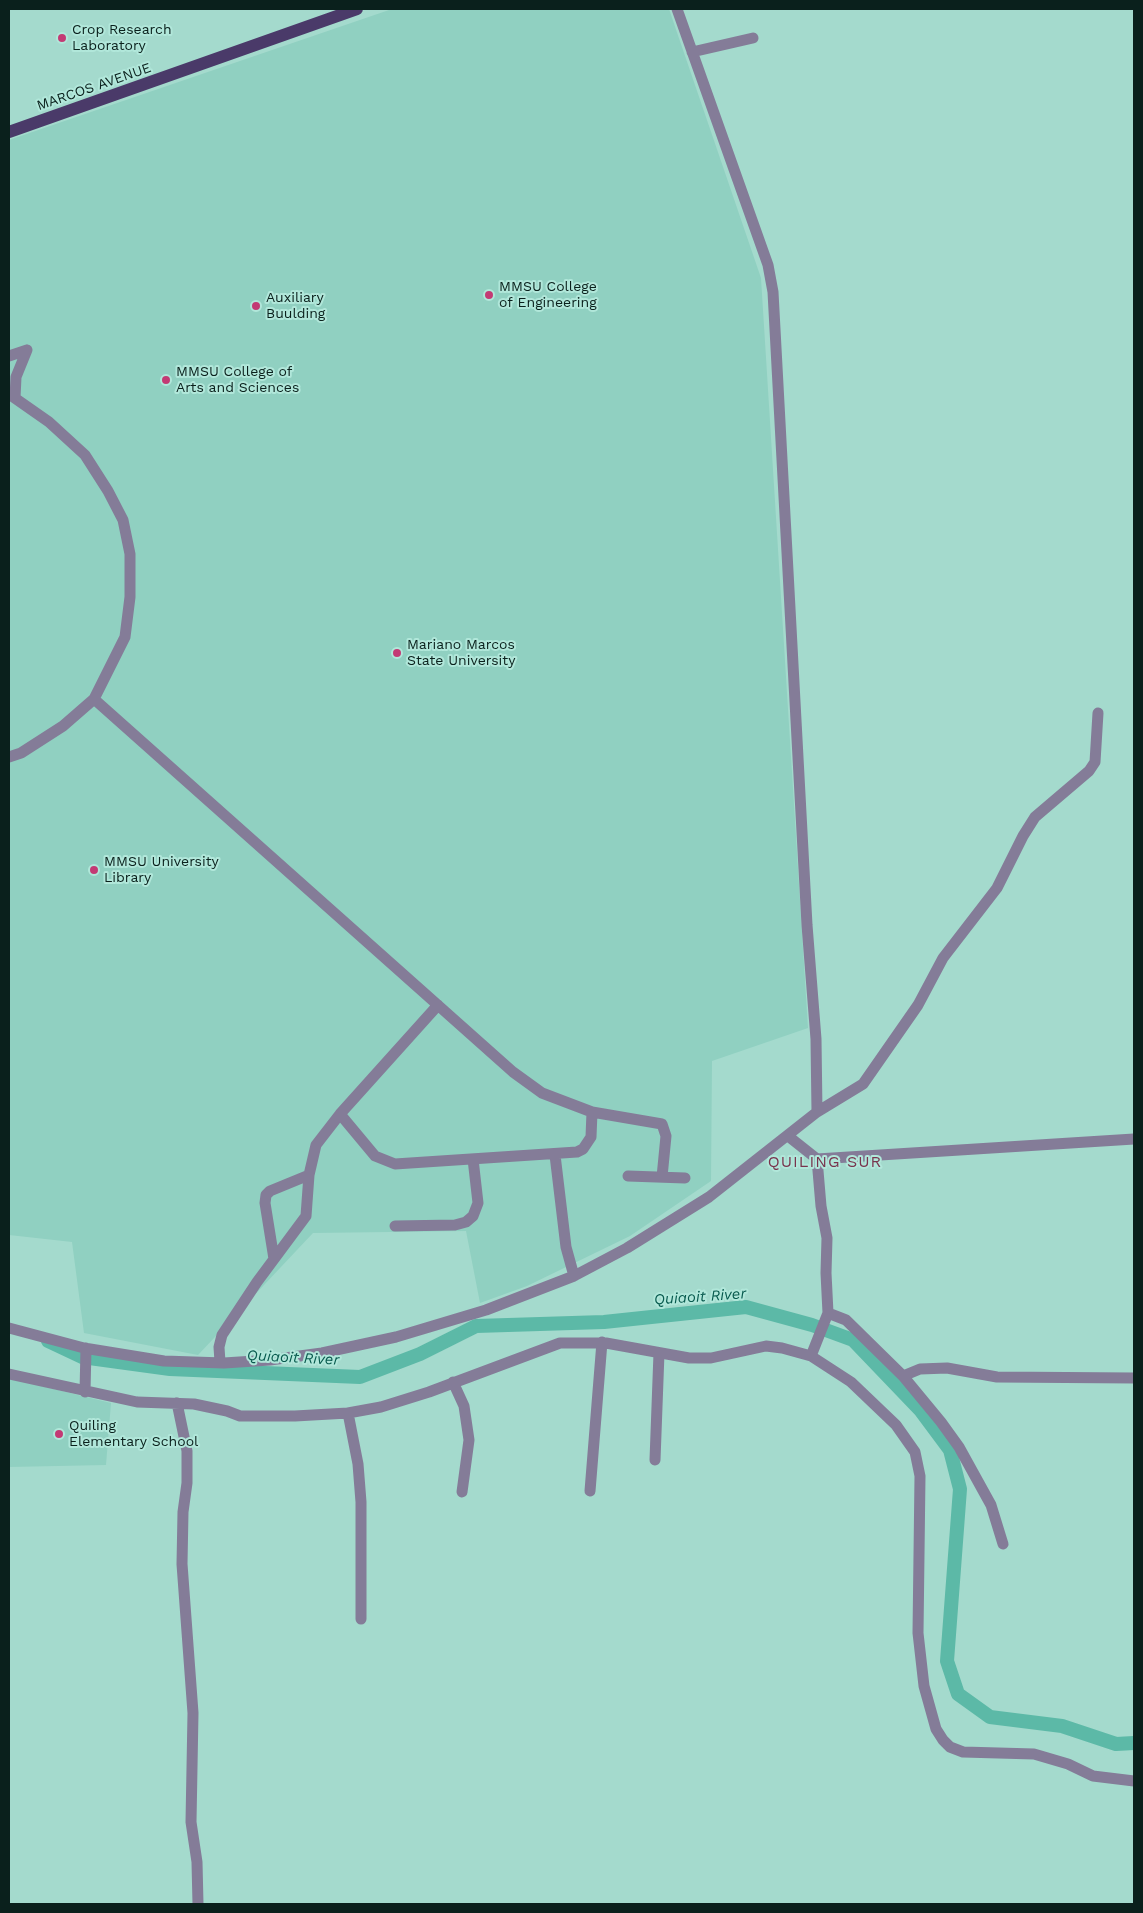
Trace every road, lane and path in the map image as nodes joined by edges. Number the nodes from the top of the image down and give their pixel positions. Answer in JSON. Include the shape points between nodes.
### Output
{"nodes":[{"id":1,"x":357,"y":9,"type":"edge"},
{"id":2,"x":677,"y":9,"type":"edge"},
{"id":3,"x":753,"y":38,"type":"dead end"},
{"id":4,"x":692,"y":52,"type":"junction"},
{"id":5,"x":9,"y":132,"type":"edge"},
{"id":6,"x":9,"y":356,"type":"edge"},
{"id":7,"x":12,"y":396,"type":"edge"},
{"id":8,"x":94,"y":699,"type":"junction"},
{"id":9,"x":1098,"y":713,"type":"dead end"},
{"id":10,"x":9,"y":757,"type":"edge"},
{"id":11,"x":438,"y":1005,"type":"junction"},
{"id":12,"x":592,"y":1112,"type":"junction"},
{"id":13,"x":818,"y":1112,"type":"junction"},
{"id":14,"x":340,"y":1114,"type":"junction"},
{"id":15,"x":788,"y":1136,"type":"junction"},
{"id":16,"x":1134,"y":1139,"type":"edge"},
{"id":17,"x":555,"y":1155,"type":"junction"},
{"id":18,"x":817,"y":1158,"type":"junction"},
{"id":19,"x":473,"y":1159,"type":"junction"},
{"id":20,"x":309,"y":1175,"type":"junction"},
{"id":21,"x":628,"y":1176,"type":"dead end"},
{"id":22,"x":662,"y":1177,"type":"junction"},
{"id":23,"x":685,"y":1178,"type":"dead end"},
{"id":24,"x":395,"y":1226,"type":"dead end"},
{"id":25,"x":274,"y":1259,"type":"junction"},
{"id":26,"x":574,"y":1276,"type":"junction"},
{"id":27,"x":826,"y":1317,"type":"junction"},
{"id":28,"x":9,"y":1328,"type":"edge"},
{"id":29,"x":602,"y":1342,"type":"junction"},
{"id":30,"x":86,"y":1352,"type":"junction"},
{"id":31,"x":658,"y":1353,"type":"junction"},
{"id":32,"x":813,"y":1353,"type":"junction"},
{"id":33,"x":220,"y":1362,"type":"junction"},
{"id":34,"x":9,"y":1374,"type":"edge"},
{"id":35,"x":904,"y":1376,"type":"junction"},
{"id":36,"x":1134,"y":1378,"type":"edge"},
{"id":37,"x":453,"y":1382,"type":"junction"},
{"id":38,"x":86,"y":1388,"type":"junction"},
{"id":39,"x":177,"y":1403,"type":"junction"},
{"id":40,"x":348,"y":1413,"type":"junction"},
{"id":41,"x":655,"y":1460,"type":"dead end"},
{"id":42,"x":590,"y":1491,"type":"dead end"},
{"id":43,"x":462,"y":1492,"type":"dead end"},
{"id":44,"x":1003,"y":1544,"type":"dead end"},
{"id":45,"x":361,"y":1619,"type":"dead end"},
{"id":46,"x":1134,"y":1781,"type":"edge"},
{"id":47,"x":198,"y":1904,"type":"edge"}],
"edges":[{"from":1,"to":5,"type":"main road","name":"MARCOS AVENUE"},
{"from":2,"to":4,"type":"street"},
{"from":3,"to":4,"type":"street"},
{"from":4,"to":13,"type":"street","via":[[768,265],[773,292]]},
{"from":6,"to":7,"type":"street","via":[[27,350]]},
{"from":7,"to":8,"type":"street","via":[[49,422],[85,455],[123,520],[130,554],[130,597],[125,637]]},
{"from":8,"to":10,"type":"street","via":[[63,726],[21,753]]},
{"from":8,"to":11,"type":"street"},
{"from":9,"to":13,"type":"street","via":[[1095,762],[1035,817],[997,888],[943,958],[918,1005],[875,1069],[863,1084]]},
{"from":11,"to":12,"type":"street","via":[[513,1072],[542,1093]]},
{"from":11,"to":14,"type":"street"},
{"from":12,"to":17,"type":"street","via":[[588,1144],[581,1151]]},
{"from":12,"to":22,"type":"street","via":[[662,1124],[666,1136]]},
{"from":13,"to":15,"type":"street"},
{"from":14,"to":19,"type":"street","via":[[376,1156],[395,1164]]},
{"from":14,"to":20,"type":"street","via":[[316,1145]]},
{"from":15,"to":18,"type":"street"},
{"from":15,"to":26,"type":"street","via":[[671,1222]]},
{"from":16,"to":18,"type":"street"},
{"from":17,"to":19,"type":"street"},
{"from":17,"to":26,"type":"street","via":[[566,1246]]},
{"from":18,"to":27,"type":"street","via":[[827,1238]]},
{"from":19,"to":24,"type":"street","via":[[478,1203],[473,1216],[455,1225]]},
{"from":20,"to":25,"type":"street","via":[[306,1216]]},
{"from":20,"to":25,"type":"street","via":[[266,1195]]},
{"from":21,"to":22,"type":"street"},
{"from":22,"to":23,"type":"street"},
{"from":25,"to":33,"type":"street","via":[[222,1335]]},
{"from":26,"to":33,"type":"street","via":[[486,1310],[396,1336],[322,1353]]},
{"from":27,"to":32,"type":"street"},
{"from":27,"to":35,"type":"street","via":[[846,1320]]},
{"from":28,"to":30,"type":"street"},
{"from":29,"to":31,"type":"street"},
{"from":29,"to":37,"type":"street","via":[[560,1343]]},
{"from":29,"to":42,"type":"street"},
{"from":30,"to":33,"type":"street","via":[[164,1361]]},
{"from":30,"to":38,"type":"street"},
{"from":31,"to":32,"type":"street","via":[[711,1358],[766,1346]]},
{"from":31,"to":41,"type":"street"},
{"from":32,"to":46,"type":"street","via":[[851,1382],[896,1425],[915,1452],[920,1476],[918,1633],[924,1686],[936,1729],[943,1740],[963,1752],[1034,1754],[1068,1764],[1092,1776]]},
{"from":34,"to":38,"type":"street"},
{"from":35,"to":36,"type":"street","via":[[920,1369],[947,1368],[997,1377]]},
{"from":35,"to":44,"type":"street","via":[[959,1447],[991,1505]]},
{"from":37,"to":40,"type":"street","via":[[380,1407]]},
{"from":37,"to":43,"type":"street","via":[[464,1406],[469,1440]]},
{"from":38,"to":39,"type":"street","via":[[137,1402]]},
{"from":39,"to":40,"type":"street","via":[[219,1409],[240,1416]]},
{"from":39,"to":47,"type":"street","via":[[187,1451],[182,1564],[193,1712],[191,1822],[197,1862]]},
{"from":40,"to":45,"type":"street","via":[[358,1464],[361,1502]]}]}
